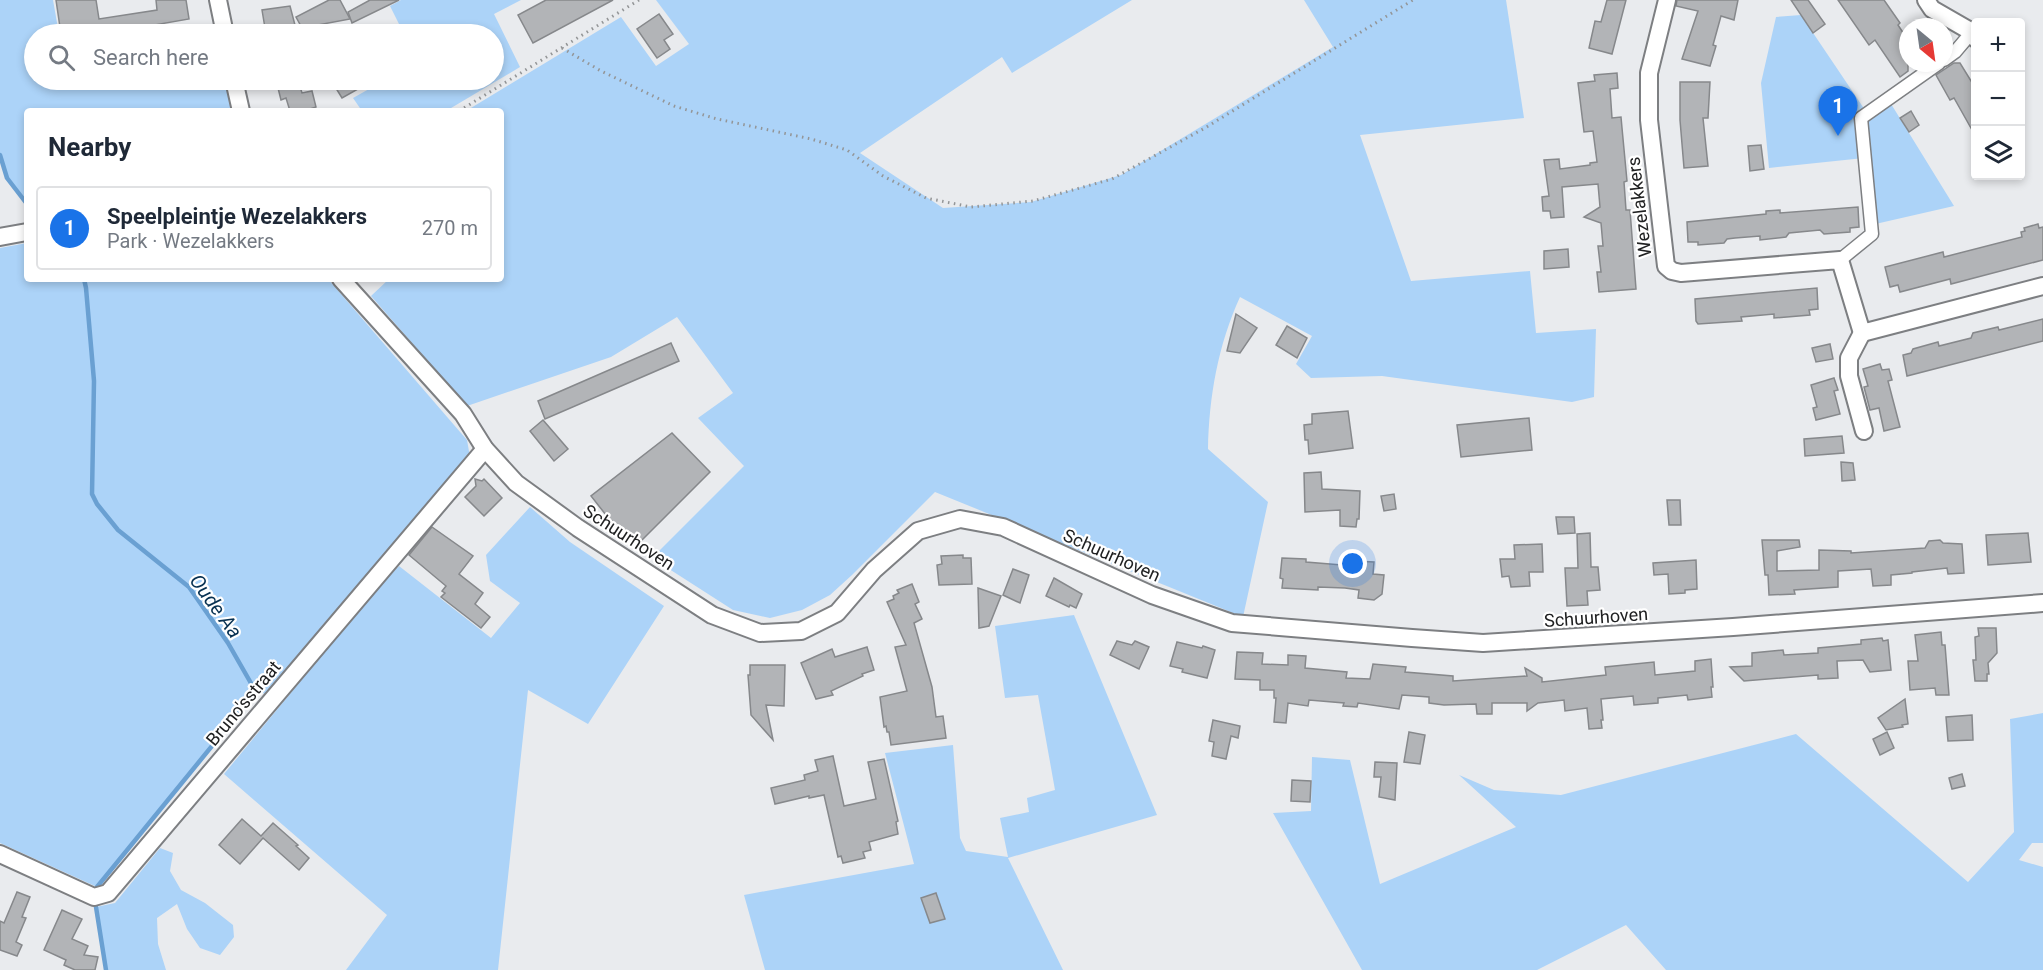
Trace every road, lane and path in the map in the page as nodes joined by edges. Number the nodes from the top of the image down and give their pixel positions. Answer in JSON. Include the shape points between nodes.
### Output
{"nodes":[{"id":1,"x":218,"y":0,"type":"edge"},
{"id":2,"x":639,"y":0,"type":"edge"},
{"id":3,"x":1413,"y":0,"type":"edge"},
{"id":4,"x":1667,"y":0,"type":"edge"},
{"id":5,"x":1934,"y":3,"type":"edge"},
{"id":6,"x":223,"y":24,"type":"edge"},
{"id":7,"x":1971,"y":33,"type":"edge"},
{"id":8,"x":1971,"y":38,"type":"edge"},
{"id":9,"x":562,"y":48,"type":"junction"},
{"id":10,"x":1953,"y":53,"type":"edge"},
{"id":11,"x":1926,"y":72,"type":"edge"},
{"id":12,"x":504,"y":83,"type":"edge"},
{"id":13,"x":237,"y":90,"type":"edge"},
{"id":14,"x":493,"y":90,"type":"edge"},
{"id":15,"x":241,"y":108,"type":"edge"},
{"id":16,"x":464,"y":108,"type":"edge"},
{"id":17,"x":24,"y":233,"type":"edge"},
{"id":18,"x":0,"y":237,"type":"edge"},
{"id":19,"x":1840,"y":260,"type":"junction"},
{"id":20,"x":344,"y":282,"type":"edge"},
{"id":21,"x":2043,"y":286,"type":"edge"},
{"id":22,"x":1862,"y":333,"type":"junction"},
{"id":23,"x":1864,"y":431,"type":"dead end"},
{"id":24,"x":485,"y":449,"type":"junction"},
{"id":25,"x":2043,"y":603,"type":"edge"},
{"id":26,"x":0,"y":854,"type":"edge"}],
"edges":[{"from":1,"to":6,"type":"street"},
{"from":2,"to":9,"type":"path"},
{"from":3,"to":9,"type":"path","via":[[1205,128],[1112,179],[1033,201],[971,207],[926,198],[883,176],[847,150],[674,106]]},
{"from":4,"to":19,"type":"street","name":"Wezelakkers","via":[[1649,73],[1649,120],[1666,266],[1681,273]]},
{"from":5,"to":7,"type":"street"},
{"from":8,"to":10,"type":"street"},
{"from":9,"to":12,"type":"path"},
{"from":11,"to":19,"type":"street","via":[[1861,118],[1872,234]]},
{"from":13,"to":15,"type":"street"},
{"from":14,"to":16,"type":"path"},
{"from":17,"to":18,"type":"street"},
{"from":19,"to":22,"type":"street"},
{"from":20,"to":24,"type":"street","name":"Schuurhoven","via":[[463,414]]},
{"from":21,"to":22,"type":"street"},
{"from":22,"to":23,"type":"street","via":[[1849,358],[1849,376]]},
{"from":24,"to":25,"type":"street","name":"Schuurhoven","via":[[516,483],[578,528],[712,615],[760,633],[801,631],[837,613],[874,570],[918,531],[960,519],[1004,527],[1152,595],[1232,623],[1400,637],[1495,642]]},
{"from":24,"to":26,"type":"street","name":"Bruno'sstraat","via":[[108,892],[94,897]]}]}
